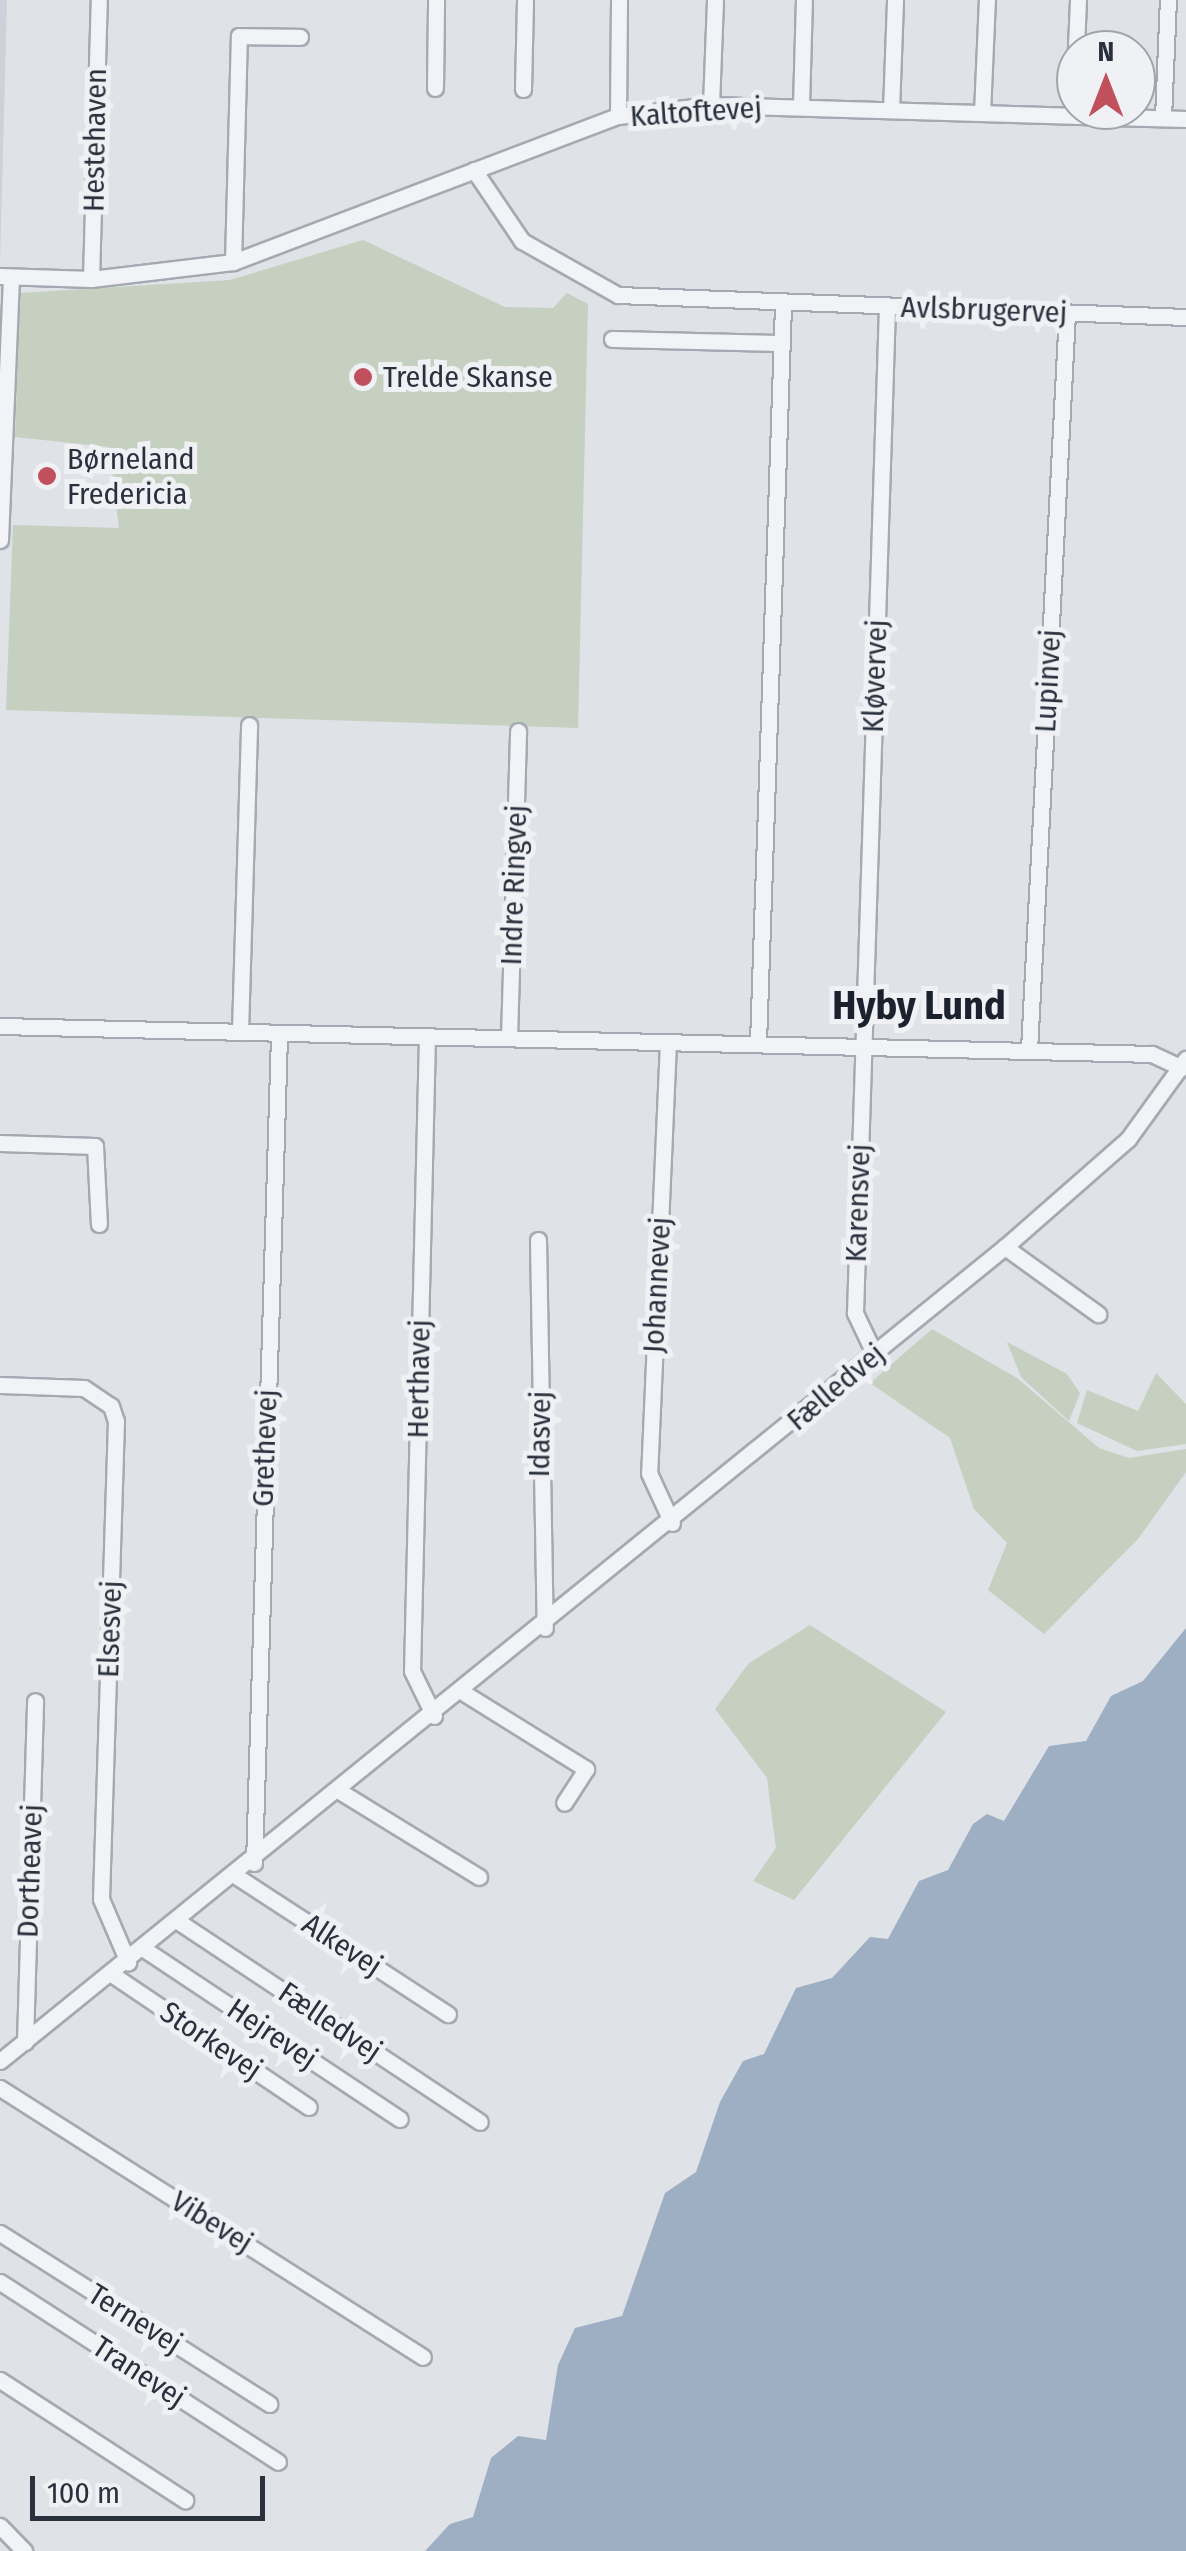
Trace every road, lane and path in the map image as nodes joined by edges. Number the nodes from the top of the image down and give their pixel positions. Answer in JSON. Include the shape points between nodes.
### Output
{"nodes":[{"id":1,"x":98,"y":0,"type":"edge"},
{"id":2,"x":436,"y":0,"type":"edge"},
{"id":3,"x":525,"y":0,"type":"edge"},
{"id":4,"x":619,"y":0,"type":"edge"},
{"id":5,"x":714,"y":0,"type":"edge"},
{"id":6,"x":804,"y":0,"type":"edge"},
{"id":7,"x":895,"y":0,"type":"edge"},
{"id":8,"x":987,"y":0,"type":"edge"},
{"id":9,"x":1078,"y":0,"type":"edge"},
{"id":10,"x":1168,"y":0,"type":"edge"},
{"id":11,"x":1077,"y":30,"type":"edge"},
{"id":12,"x":300,"y":37,"type":"dead end"},
{"id":13,"x":435,"y":88,"type":"dead end"},
{"id":14,"x":523,"y":89,"type":"dead end"},
{"id":15,"x":712,"y":105,"type":"junction"},
{"id":16,"x":801,"y":106,"type":"junction"},
{"id":17,"x":890,"y":110,"type":"junction"},
{"id":18,"x":982,"y":112,"type":"junction"},
{"id":19,"x":1056,"y":115,"type":"edge"},
{"id":20,"x":618,"y":116,"type":"junction"},
{"id":21,"x":1156,"y":118,"type":"edge"},
{"id":22,"x":1163,"y":118,"type":"junction"},
{"id":23,"x":1186,"y":119,"type":"edge"},
{"id":24,"x":474,"y":170,"type":"junction"},
{"id":25,"x":232,"y":262,"type":"junction"},
{"id":26,"x":5,"y":277,"type":"edge"},
{"id":27,"x":91,"y":280,"type":"junction"},
{"id":28,"x":783,"y":304,"type":"junction"},
{"id":29,"x":887,"y":307,"type":"junction"},
{"id":30,"x":1066,"y":313,"type":"junction"},
{"id":31,"x":1186,"y":317,"type":"edge"},
{"id":32,"x":612,"y":339,"type":"dead end"},
{"id":33,"x":781,"y":344,"type":"junction"},
{"id":34,"x":0,"y":540,"type":"edge"},
{"id":35,"x":249,"y":725,"type":"dead end"},
{"id":36,"x":518,"y":732,"type":"dead end"},
{"id":37,"x":0,"y":1026,"type":"edge"},
{"id":38,"x":240,"y":1032,"type":"junction"},
{"id":39,"x":279,"y":1033,"type":"junction"},
{"id":40,"x":427,"y":1036,"type":"junction"},
{"id":41,"x":509,"y":1038,"type":"junction"},
{"id":42,"x":668,"y":1042,"type":"junction"},
{"id":43,"x":758,"y":1043,"type":"junction"},
{"id":44,"x":864,"y":1046,"type":"junction"},
{"id":45,"x":1029,"y":1050,"type":"junction"},
{"id":46,"x":1184,"y":1063,"type":"edge"},
{"id":47,"x":0,"y":1142,"type":"edge"},
{"id":48,"x":100,"y":1224,"type":"dead end"},
{"id":49,"x":538,"y":1240,"type":"dead end"},
{"id":50,"x":1004,"y":1247,"type":"junction"},
{"id":51,"x":1098,"y":1314,"type":"dead end"},
{"id":52,"x":875,"y":1355,"type":"junction"},
{"id":53,"x":0,"y":1384,"type":"edge"},
{"id":54,"x":672,"y":1522,"type":"junction"},
{"id":55,"x":545,"y":1628,"type":"junction"},
{"id":56,"x":464,"y":1693,"type":"junction"},
{"id":57,"x":36,"y":1700,"type":"dead end"},
{"id":58,"x":434,"y":1716,"type":"junction"},
{"id":59,"x":341,"y":1792,"type":"junction"},
{"id":60,"x":564,"y":1803,"type":"dead end"},
{"id":61,"x":254,"y":1862,"type":"junction"},
{"id":62,"x":236,"y":1876,"type":"junction"},
{"id":63,"x":479,"y":1878,"type":"dead end"},
{"id":64,"x":179,"y":1922,"type":"junction"},
{"id":65,"x":144,"y":1949,"type":"junction"},
{"id":66,"x":128,"y":1962,"type":"junction"},
{"id":67,"x":112,"y":1975,"type":"junction"},
{"id":68,"x":448,"y":2014,"type":"dead end"},
{"id":69,"x":25,"y":2042,"type":"junction"},
{"id":70,"x":0,"y":2060,"type":"edge"},
{"id":71,"x":0,"y":2088,"type":"edge"},
{"id":72,"x":309,"y":2107,"type":"dead end"},
{"id":73,"x":400,"y":2119,"type":"dead end"},
{"id":74,"x":480,"y":2122,"type":"dead end"},
{"id":75,"x":0,"y":2233,"type":"edge"},
{"id":76,"x":0,"y":2282,"type":"edge"},
{"id":77,"x":423,"y":2357,"type":"dead end"},
{"id":78,"x":0,"y":2380,"type":"edge"},
{"id":79,"x":269,"y":2404,"type":"dead end"},
{"id":80,"x":278,"y":2462,"type":"dead end"},
{"id":81,"x":185,"y":2500,"type":"dead end"},
{"id":82,"x":0,"y":2526,"type":"edge"},
{"id":83,"x":24,"y":2551,"type":"edge"}],
"edges":[{"from":1,"to":27,"type":"street","name":"Hestehaven"},
{"from":2,"to":13,"type":"street"},
{"from":3,"to":14,"type":"street"},
{"from":4,"to":20,"type":"street"},
{"from":5,"to":15,"type":"street"},
{"from":6,"to":16,"type":"street"},
{"from":7,"to":17,"type":"street"},
{"from":8,"to":18,"type":"street"},
{"from":9,"to":11,"type":"street"},
{"from":10,"to":22,"type":"street"},
{"from":12,"to":25,"type":"street","via":[[239,36]]},
{"from":15,"to":16,"type":"street","name":"Kaltoftevej"},
{"from":15,"to":20,"type":"street","name":"Kaltoftevej"},
{"from":16,"to":17,"type":"street","name":"Kaltoftevej"},
{"from":17,"to":18,"type":"street","name":"Kaltoftevej"},
{"from":18,"to":19,"type":"street","name":"Kaltoftevej"},
{"from":20,"to":24,"type":"street","name":"Kaltoftevej"},
{"from":21,"to":22,"type":"street","name":"Kaltoftevej"},
{"from":22,"to":23,"type":"street","name":"Kaltoftevej"},
{"from":24,"to":25,"type":"street","name":"Kaltoftevej"},
{"from":24,"to":28,"type":"street","name":"Avlsbrugervej","via":[[522,241],[592,288],[651,301]]},
{"from":25,"to":27,"type":"street","name":"Kaltoftevej"},
{"from":26,"to":27,"type":"street","name":"Kaltoftevej"},
{"from":26,"to":34,"type":"street"},
{"from":28,"to":29,"type":"street","name":"Avlsbrugervej"},
{"from":28,"to":33,"type":"street"},
{"from":29,"to":30,"type":"street","name":"Avlsbrugervej"},
{"from":29,"to":44,"type":"street","name":"Kløvervej"},
{"from":30,"to":31,"type":"street","name":"Avlsbrugervej"},
{"from":30,"to":45,"type":"street","name":"Lupinvej"},
{"from":32,"to":33,"type":"street"},
{"from":33,"to":43,"type":"street"},
{"from":35,"to":38,"type":"street"},
{"from":36,"to":41,"type":"street","name":"Indre Ringvej"},
{"from":37,"to":38,"type":"street"},
{"from":38,"to":39,"type":"street"},
{"from":39,"to":40,"type":"street"},
{"from":39,"to":61,"type":"street","name":"Grethevej"},
{"from":40,"to":41,"type":"street"},
{"from":40,"to":58,"type":"street","name":"Herthavej","via":[[412,1671]]},
{"from":41,"to":42,"type":"street"},
{"from":42,"to":43,"type":"street"},
{"from":42,"to":54,"type":"street","name":"Johannevej","via":[[649,1473]]},
{"from":43,"to":44,"type":"street"},
{"from":44,"to":45,"type":"street"},
{"from":44,"to":52,"type":"street","name":"Karensvej","via":[[855,1313]]},
{"from":45,"to":46,"type":"street","via":[[1152,1054]]},
{"from":46,"to":50,"type":"street","name":"Fælledvej","via":[[1128,1139]]},
{"from":47,"to":48,"type":"street","via":[[96,1146]]},
{"from":49,"to":55,"type":"street","name":"Idasvej"},
{"from":50,"to":51,"type":"street"},
{"from":50,"to":52,"type":"street","name":"Fælledvej"},
{"from":52,"to":54,"type":"street","name":"Fælledvej"},
{"from":53,"to":66,"type":"street","name":"Elsesvej","via":[[84,1388],[112,1406],[116,1422],[101,1899]]},
{"from":54,"to":55,"type":"street","name":"Fælledvej"},
{"from":55,"to":56,"type":"street","name":"Fælledvej"},
{"from":56,"to":58,"type":"street","name":"Fælledvej"},
{"from":56,"to":60,"type":"street","via":[[586,1768]]},
{"from":57,"to":69,"type":"street","name":"Dortheavej"},
{"from":58,"to":59,"type":"street","name":"Fælledvej"},
{"from":59,"to":61,"type":"street","name":"Fælledvej"},
{"from":59,"to":63,"type":"street"},
{"from":61,"to":62,"type":"street","name":"Fælledvej"},
{"from":62,"to":64,"type":"street","name":"Fælledvej"},
{"from":62,"to":68,"type":"street","name":"Alkevej"},
{"from":64,"to":65,"type":"street","name":"Fælledvej"},
{"from":64,"to":74,"type":"street","name":"Fælledvej"},
{"from":65,"to":66,"type":"street","name":"Fælledvej"},
{"from":65,"to":73,"type":"street","name":"Hejrevej"},
{"from":66,"to":67,"type":"street","name":"Fælledvej"},
{"from":67,"to":69,"type":"street","name":"Fælledvej"},
{"from":67,"to":72,"type":"street","name":"Storkevej"},
{"from":69,"to":70,"type":"street","name":"Fælledvej"},
{"from":71,"to":77,"type":"street","name":"Vibevej"},
{"from":75,"to":79,"type":"street","name":"Ternevej"},
{"from":76,"to":80,"type":"street","name":"Tranevej"},
{"from":78,"to":81,"type":"street"},
{"from":82,"to":83,"type":"street"}]}
